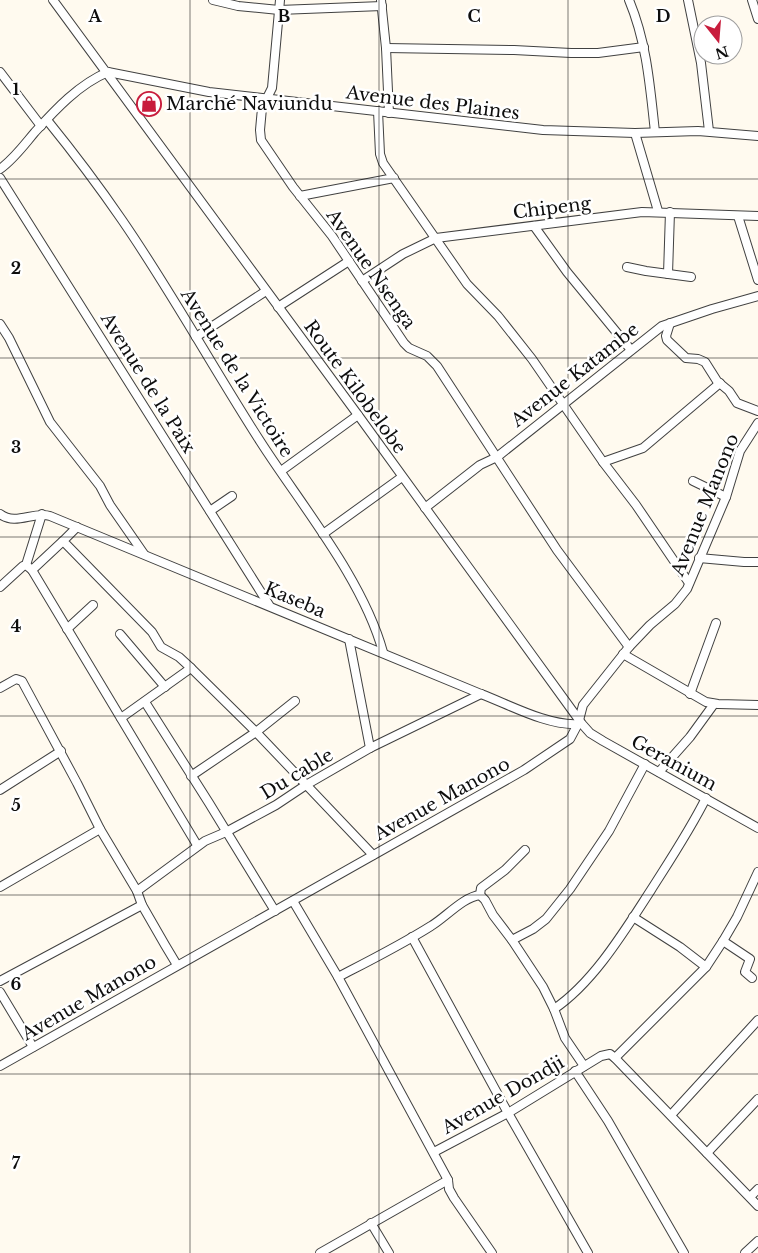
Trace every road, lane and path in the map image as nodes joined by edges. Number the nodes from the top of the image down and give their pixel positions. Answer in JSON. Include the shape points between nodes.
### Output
{"nodes":[{"id":1,"x":53,"y":0,"type":"edge"},
{"id":2,"x":213,"y":0,"type":"edge"},
{"id":3,"x":280,"y":0,"type":"edge"},
{"id":4,"x":629,"y":0,"type":"edge"},
{"id":5,"x":688,"y":0,"type":"edge"},
{"id":6,"x":752,"y":0,"type":"edge"},
{"id":7,"x":381,"y":3,"type":"edge"},
{"id":8,"x":278,"y":10,"type":"junction"},
{"id":9,"x":758,"y":19,"type":"edge"},
{"id":10,"x":644,"y":47,"type":"junction"},
{"id":11,"x":386,"y":48,"type":"junction"},
{"id":12,"x":0,"y":72,"type":"edge"},
{"id":13,"x":108,"y":72,"type":"junction"},
{"id":14,"x":268,"y":98,"type":"junction"},
{"id":15,"x":378,"y":111,"type":"junction"},
{"id":16,"x":388,"y":112,"type":"junction"},
{"id":17,"x":47,"y":120,"type":"junction"},
{"id":18,"x":41,"y":126,"type":"junction"},
{"id":19,"x":655,"y":132,"type":"junction"},
{"id":20,"x":709,"y":132,"type":"junction"},
{"id":21,"x":635,"y":133,"type":"junction"},
{"id":22,"x":758,"y":136,"type":"edge"},
{"id":23,"x":0,"y":169,"type":"edge"},
{"id":24,"x":0,"y":178,"type":"edge"},
{"id":25,"x":394,"y":178,"type":"junction"},
{"id":26,"x":300,"y":196,"type":"junction"},
{"id":27,"x":658,"y":211,"type":"junction"},
{"id":28,"x":670,"y":212,"type":"junction"},
{"id":29,"x":738,"y":216,"type":"junction"},
{"id":30,"x":758,"y":216,"type":"edge"},
{"id":31,"x":534,"y":226,"type":"junction"},
{"id":32,"x":436,"y":238,"type":"junction"},
{"id":33,"x":349,"y":261,"type":"junction"},
{"id":34,"x":627,"y":267,"type":"dead end"},
{"id":35,"x":668,"y":274,"type":"junction"},
{"id":36,"x":691,"y":277,"type":"dead end"},
{"id":37,"x":758,"y":280,"type":"edge"},
{"id":38,"x":362,"y":281,"type":"junction"},
{"id":39,"x":266,"y":291,"type":"junction"},
{"id":40,"x":758,"y":296,"type":"edge"},
{"id":41,"x":278,"y":307,"type":"junction"},
{"id":42,"x":670,"y":323,"type":"junction"},
{"id":43,"x":0,"y":324,"type":"edge"},
{"id":44,"x":196,"y":337,"type":"junction"},
{"id":45,"x":631,"y":350,"type":"junction"},
{"id":46,"x":720,"y":383,"type":"junction"},
{"id":47,"x":562,"y":404,"type":"junction"},
{"id":48,"x":758,"y":411,"type":"edge"},
{"id":49,"x":358,"y":415,"type":"junction"},
{"id":50,"x":758,"y":423,"type":"edge"},
{"id":51,"x":497,"y":457,"type":"junction"},
{"id":52,"x":603,"y":462,"type":"junction"},
{"id":53,"x":281,"y":471,"type":"junction"},
{"id":54,"x":402,"y":477,"type":"junction"},
{"id":55,"x":694,"y":481,"type":"dead end"},
{"id":56,"x":232,"y":496,"type":"dead end"},
{"id":57,"x":726,"y":496,"type":"junction"},
{"id":58,"x":425,"y":508,"type":"junction"},
{"id":59,"x":210,"y":511,"type":"junction"},
{"id":60,"x":0,"y":514,"type":"edge"},
{"id":61,"x":42,"y":514,"type":"junction"},
{"id":62,"x":77,"y":527,"type":"junction"},
{"id":63,"x":323,"y":534,"type":"junction"},
{"id":64,"x":63,"y":541,"type":"junction"},
{"id":65,"x":144,"y":554,"type":"junction"},
{"id":66,"x":699,"y":558,"type":"junction"},
{"id":67,"x":758,"y":562,"type":"edge"},
{"id":68,"x":29,"y":568,"type":"junction"},
{"id":69,"x":689,"y":583,"type":"junction"},
{"id":70,"x":0,"y":587,"type":"edge"},
{"id":71,"x":94,"y":605,"type":"dead end"},
{"id":72,"x":269,"y":606,"type":"junction"},
{"id":73,"x":716,"y":623,"type":"dead end"},
{"id":74,"x":66,"y":629,"type":"junction"},
{"id":75,"x":120,"y":634,"type":"dead end"},
{"id":76,"x":349,"y":639,"type":"junction"},
{"id":77,"x":629,"y":647,"type":"junction"},
{"id":78,"x":383,"y":652,"type":"junction"},
{"id":79,"x":623,"y":654,"type":"junction"},
{"id":80,"x":192,"y":668,"type":"junction"},
{"id":81,"x":165,"y":687,"type":"junction"},
{"id":82,"x":0,"y":688,"type":"edge"},
{"id":83,"x":482,"y":694,"type":"junction"},
{"id":84,"x":690,"y":694,"type":"junction"},
{"id":85,"x":295,"y":701,"type":"dead end"},
{"id":86,"x":145,"y":702,"type":"junction"},
{"id":87,"x":714,"y":704,"type":"junction"},
{"id":88,"x":758,"y":705,"type":"edge"},
{"id":89,"x":121,"y":718,"type":"junction"},
{"id":90,"x":578,"y":722,"type":"junction"},
{"id":91,"x":256,"y":732,"type":"junction"},
{"id":92,"x":370,"y":748,"type":"junction"},
{"id":93,"x":61,"y":752,"type":"junction"},
{"id":94,"x":645,"y":764,"type":"junction"},
{"id":95,"x":659,"y":772,"type":"junction"},
{"id":96,"x":191,"y":776,"type":"junction"},
{"id":97,"x":306,"y":785,"type":"junction"},
{"id":98,"x":0,"y":790,"type":"edge"},
{"id":99,"x":706,"y":798,"type":"junction"},
{"id":100,"x":758,"y":828,"type":"edge"},
{"id":101,"x":100,"y":829,"type":"junction"},
{"id":102,"x":226,"y":832,"type":"junction"},
{"id":103,"x":197,"y":845,"type":"junction"},
{"id":104,"x":525,"y":850,"type":"dead end"},
{"id":105,"x":372,"y":855,"type":"junction"},
{"id":106,"x":758,"y":872,"type":"edge"},
{"id":107,"x":0,"y":887,"type":"edge"},
{"id":108,"x":137,"y":891,"type":"junction"},
{"id":109,"x":480,"y":895,"type":"junction"},
{"id":110,"x":293,"y":901,"type":"junction"},
{"id":111,"x":142,"y":905,"type":"junction"},
{"id":112,"x":274,"y":911,"type":"junction"},
{"id":113,"x":633,"y":918,"type":"junction"},
{"id":114,"x":412,"y":937,"type":"junction"},
{"id":115,"x":512,"y":940,"type":"junction"},
{"id":116,"x":724,"y":941,"type":"junction"},
{"id":117,"x":177,"y":965,"type":"junction"},
{"id":118,"x":706,"y":967,"type":"junction"},
{"id":119,"x":338,"y":977,"type":"junction"},
{"id":120,"x":752,"y":978,"type":"dead end"},
{"id":121,"x":0,"y":981,"type":"edge"},
{"id":122,"x":0,"y":992,"type":"edge"},
{"id":123,"x":554,"y":1009,"type":"junction"},
{"id":124,"x":758,"y":1020,"type":"edge"},
{"id":125,"x":33,"y":1047,"type":"junction"},
{"id":126,"x":614,"y":1056,"type":"junction"},
{"id":127,"x":0,"y":1066,"type":"edge"},
{"id":128,"x":584,"y":1066,"type":"junction"},
{"id":129,"x":575,"y":1071,"type":"junction"},
{"id":130,"x":758,"y":1099,"type":"edge"},
{"id":131,"x":508,"y":1113,"type":"junction"},
{"id":132,"x":671,"y":1114,"type":"junction"},
{"id":133,"x":434,"y":1152,"type":"junction"},
{"id":134,"x":707,"y":1153,"type":"junction"},
{"id":135,"x":448,"y":1180,"type":"junction"},
{"id":136,"x":758,"y":1189,"type":"edge"},
{"id":137,"x":750,"y":1197,"type":"junction"},
{"id":138,"x":758,"y":1206,"type":"edge"},
{"id":139,"x":371,"y":1223,"type":"junction"},
{"id":140,"x":758,"y":1241,"type":"edge"},
{"id":141,"x":320,"y":1253,"type":"edge"},
{"id":142,"x":389,"y":1253,"type":"edge"},
{"id":143,"x":492,"y":1253,"type":"edge"},
{"id":144,"x":588,"y":1253,"type":"edge"},
{"id":145,"x":684,"y":1253,"type":"edge"},
{"id":146,"x":746,"y":1253,"type":"edge"}],
"edges":[{"from":1,"to":13,"type":"street","name":"Route Kilobelobe"},
{"from":2,"to":8,"type":"street"},
{"from":3,"to":8,"type":"street","name":"Avenue Nsenga"},
{"from":4,"to":10,"type":"street"},
{"from":5,"to":20,"type":"street","via":[[701,63]]},
{"from":6,"to":9,"type":"street"},
{"from":7,"to":8,"type":"street"},
{"from":7,"to":11,"type":"street"},
{"from":8,"to":14,"type":"street","name":"Avenue Nsenga","via":[[272,88]]},
{"from":10,"to":11,"type":"street","via":[[598,53]]},
{"from":10,"to":19,"type":"street"},
{"from":11,"to":16,"type":"street"},
{"from":12,"to":18,"type":"street"},
{"from":13,"to":14,"type":"street","name":"Avenue des Plaines","via":[[196,90]]},
{"from":13,"to":17,"type":"street","via":[[86,84]]},
{"from":13,"to":39,"type":"street","name":"Route Kilobelobe"},
{"from":14,"to":15,"type":"street","name":"Avenue des Plaines"},
{"from":14,"to":26,"type":"street","name":"Avenue Nsenga","via":[[262,108],[261,140]]},
{"from":15,"to":16,"type":"street","name":"Avenue des Plaines"},
{"from":15,"to":25,"type":"street","via":[[381,157]]},
{"from":16,"to":21,"type":"street","name":"Avenue des Plaines","via":[[543,130]]},
{"from":17,"to":18,"type":"street"},
{"from":17,"to":44,"type":"street","name":"Avenue de la Victoire","via":[[121,219]]},
{"from":18,"to":23,"type":"street"},
{"from":19,"to":20,"type":"street","name":"Avenue des Plaines"},
{"from":19,"to":21,"type":"street","name":"Avenue des Plaines"},
{"from":20,"to":22,"type":"street","name":"Avenue des Plaines"},
{"from":21,"to":27,"type":"street"},
{"from":24,"to":59,"type":"street","name":"Avenue de la Paix"},
{"from":25,"to":26,"type":"street"},
{"from":25,"to":32,"type":"street"},
{"from":26,"to":33,"type":"street","name":"Avenue Nsenga"},
{"from":27,"to":28,"type":"street","name":"Chipeng"},
{"from":27,"to":31,"type":"street","name":"Chipeng"},
{"from":28,"to":29,"type":"street","name":"Chipeng"},
{"from":28,"to":35,"type":"street"},
{"from":29,"to":30,"type":"street","name":"Chipeng"},
{"from":29,"to":37,"type":"street"},
{"from":31,"to":32,"type":"street","name":"Chipeng"},
{"from":31,"to":45,"type":"street"},
{"from":32,"to":38,"type":"street","name":"Chipeng","via":[[403,254]]},
{"from":32,"to":47,"type":"street","via":[[467,284],[532,359]]},
{"from":33,"to":38,"type":"street","name":"Avenue Nsenga"},
{"from":33,"to":41,"type":"street"},
{"from":34,"to":35,"type":"street"},
{"from":35,"to":36,"type":"street"},
{"from":38,"to":51,"type":"street","name":"Avenue Nsenga","via":[[406,346],[437,366]]},
{"from":39,"to":41,"type":"street","name":"Route Kilobelobe"},
{"from":39,"to":44,"type":"street"},
{"from":40,"to":42,"type":"street","name":"Avenue Katambe"},
{"from":41,"to":49,"type":"street","name":"Route Kilobelobe"},
{"from":42,"to":45,"type":"street","name":"Avenue Katambe"},
{"from":42,"to":46,"type":"street","via":[[667,340],[686,358],[705,362]]},
{"from":43,"to":65,"type":"street","via":[[50,422],[100,486]]},
{"from":44,"to":53,"type":"street","name":"Avenue de la Victoire"},
{"from":45,"to":47,"type":"street","name":"Avenue Katambe"},
{"from":46,"to":48,"type":"street","via":[[737,403]]},
{"from":46,"to":52,"type":"street","via":[[643,448]]},
{"from":47,"to":51,"type":"street","name":"Avenue Katambe"},
{"from":47,"to":52,"type":"street"},
{"from":49,"to":53,"type":"street"},
{"from":49,"to":54,"type":"street","name":"Route Kilobelobe"},
{"from":50,"to":57,"type":"street","name":"Avenue Manono","via":[[739,454]]},
{"from":51,"to":58,"type":"street","name":"Avenue Katambe","via":[[480,465]]},
{"from":51,"to":77,"type":"street","name":"Avenue Nsenga","via":[[557,550]]},
{"from":52,"to":69,"type":"street"},
{"from":53,"to":63,"type":"street","name":"Avenue de la Victoire"},
{"from":54,"to":58,"type":"street","name":"Route Kilobelobe"},
{"from":54,"to":63,"type":"street"},
{"from":55,"to":57,"type":"street"},
{"from":56,"to":59,"type":"street"},
{"from":57,"to":66,"type":"street","name":"Avenue Manono"},
{"from":58,"to":90,"type":"street","name":"Route Kilobelobe"},
{"from":59,"to":72,"type":"street","name":"Avenue de la Paix"},
{"from":60,"to":61,"type":"street","via":[[12,520]]},
{"from":61,"to":62,"type":"street","name":"Kaseba"},
{"from":61,"to":68,"type":"street"},
{"from":62,"to":64,"type":"street"},
{"from":62,"to":65,"type":"street","name":"Kaseba"},
{"from":63,"to":78,"type":"street","name":"Avenue de la Victoire","via":[[370,616]]},
{"from":64,"to":68,"type":"street"},
{"from":64,"to":80,"type":"street","via":[[152,632],[161,646]]},
{"from":65,"to":72,"type":"street","name":"Kaseba"},
{"from":66,"to":67,"type":"street"},
{"from":66,"to":69,"type":"street","name":"Avenue Manono"},
{"from":68,"to":70,"type":"street"},
{"from":68,"to":74,"type":"street"},
{"from":69,"to":77,"type":"street","name":"Avenue Manono","via":[[679,600]]},
{"from":71,"to":74,"type":"street"},
{"from":72,"to":76,"type":"street","name":"Kaseba"},
{"from":73,"to":84,"type":"street"},
{"from":74,"to":89,"type":"street"},
{"from":75,"to":81,"type":"street"},
{"from":76,"to":78,"type":"street","name":"Kaseba"},
{"from":76,"to":92,"type":"street"},
{"from":77,"to":79,"type":"street","name":"Avenue Manono"},
{"from":78,"to":83,"type":"street","name":"Kaseba"},
{"from":79,"to":84,"type":"street"},
{"from":79,"to":90,"type":"street","name":"Avenue Manono","via":[[583,705]]},
{"from":80,"to":81,"type":"street"},
{"from":80,"to":91,"type":"street"},
{"from":81,"to":86,"type":"street"},
{"from":82,"to":93,"type":"street","via":[[16,679],[21,680]]},
{"from":83,"to":90,"type":"street","name":"Kaseba","via":[[551,722]]},
{"from":83,"to":92,"type":"street","name":"Du cable"},
{"from":84,"to":87,"type":"street"},
{"from":85,"to":91,"type":"street"},
{"from":86,"to":89,"type":"street"},
{"from":86,"to":96,"type":"street"},
{"from":87,"to":88,"type":"street"},
{"from":87,"to":95,"type":"street"},
{"from":89,"to":103,"type":"street"},
{"from":90,"to":94,"type":"street","name":"Geranium","via":[[596,737]]},
{"from":90,"to":105,"type":"street","name":"Avenue Manono","via":[[570,739],[552,752]]},
{"from":91,"to":96,"type":"street"},
{"from":91,"to":97,"type":"street"},
{"from":92,"to":97,"type":"street","name":"Du cable"},
{"from":93,"to":98,"type":"street"},
{"from":93,"to":101,"type":"street"},
{"from":94,"to":95,"type":"street","name":"Geranium"},
{"from":94,"to":115,"type":"street","via":[[609,831],[570,889],[546,920]]},
{"from":95,"to":99,"type":"street","name":"Geranium"},
{"from":96,"to":102,"type":"street"},
{"from":97,"to":102,"type":"street","name":"Du cable","via":[[276,806]]},
{"from":97,"to":105,"type":"street"},
{"from":99,"to":100,"type":"street","name":"Geranium"},
{"from":99,"to":113,"type":"street"},
{"from":101,"to":107,"type":"street"},
{"from":101,"to":108,"type":"street"},
{"from":102,"to":103,"type":"street","name":"Du cable"},
{"from":102,"to":112,"type":"street"},
{"from":103,"to":108,"type":"street","name":"Du cable"},
{"from":104,"to":109,"type":"street","via":[[481,888]]},
{"from":105,"to":110,"type":"street","name":"Avenue Manono"},
{"from":106,"to":116,"type":"street"},
{"from":108,"to":111,"type":"street"},
{"from":109,"to":114,"type":"street","via":[[457,906]]},
{"from":109,"to":115,"type":"street"},
{"from":110,"to":112,"type":"street","name":"Avenue Manono"},
{"from":110,"to":119,"type":"street"},
{"from":111,"to":117,"type":"street"},
{"from":111,"to":121,"type":"street"},
{"from":112,"to":117,"type":"street","name":"Avenue Manono"},
{"from":113,"to":118,"type":"street"},
{"from":113,"to":123,"type":"street","via":[[603,960]]},
{"from":114,"to":119,"type":"street"},
{"from":114,"to":131,"type":"street"},
{"from":115,"to":123,"type":"street"},
{"from":116,"to":118,"type":"street"},
{"from":116,"to":120,"type":"street","via":[[750,959],[745,972]]},
{"from":117,"to":125,"type":"street","name":"Avenue Manono"},
{"from":118,"to":126,"type":"street"},
{"from":119,"to":133,"type":"street"},
{"from":122,"to":125,"type":"street"},
{"from":123,"to":128,"type":"street","via":[[565,1038]]},
{"from":124,"to":132,"type":"street"},
{"from":125,"to":127,"type":"street","name":"Avenue Manono"},
{"from":126,"to":128,"type":"street","name":"Avenue Dondji","via":[[604,1054]]},
{"from":126,"to":132,"type":"street"},
{"from":128,"to":129,"type":"street","name":"Avenue Dondji"},
{"from":129,"to":131,"type":"street","name":"Avenue Dondji"},
{"from":129,"to":145,"type":"street","via":[[608,1121]]},
{"from":130,"to":134,"type":"street"},
{"from":131,"to":133,"type":"street","name":"Avenue Dondji"},
{"from":131,"to":144,"type":"street"},
{"from":132,"to":134,"type":"street"},
{"from":133,"to":135,"type":"street","name":"Avenue Dondji"},
{"from":134,"to":137,"type":"street"},
{"from":135,"to":139,"type":"street"},
{"from":135,"to":143,"type":"street","name":"Avenue Dondji","via":[[454,1198]]},
{"from":136,"to":137,"type":"street"},
{"from":137,"to":138,"type":"street"},
{"from":139,"to":141,"type":"street"},
{"from":139,"to":142,"type":"street"},
{"from":140,"to":146,"type":"street"}]}
